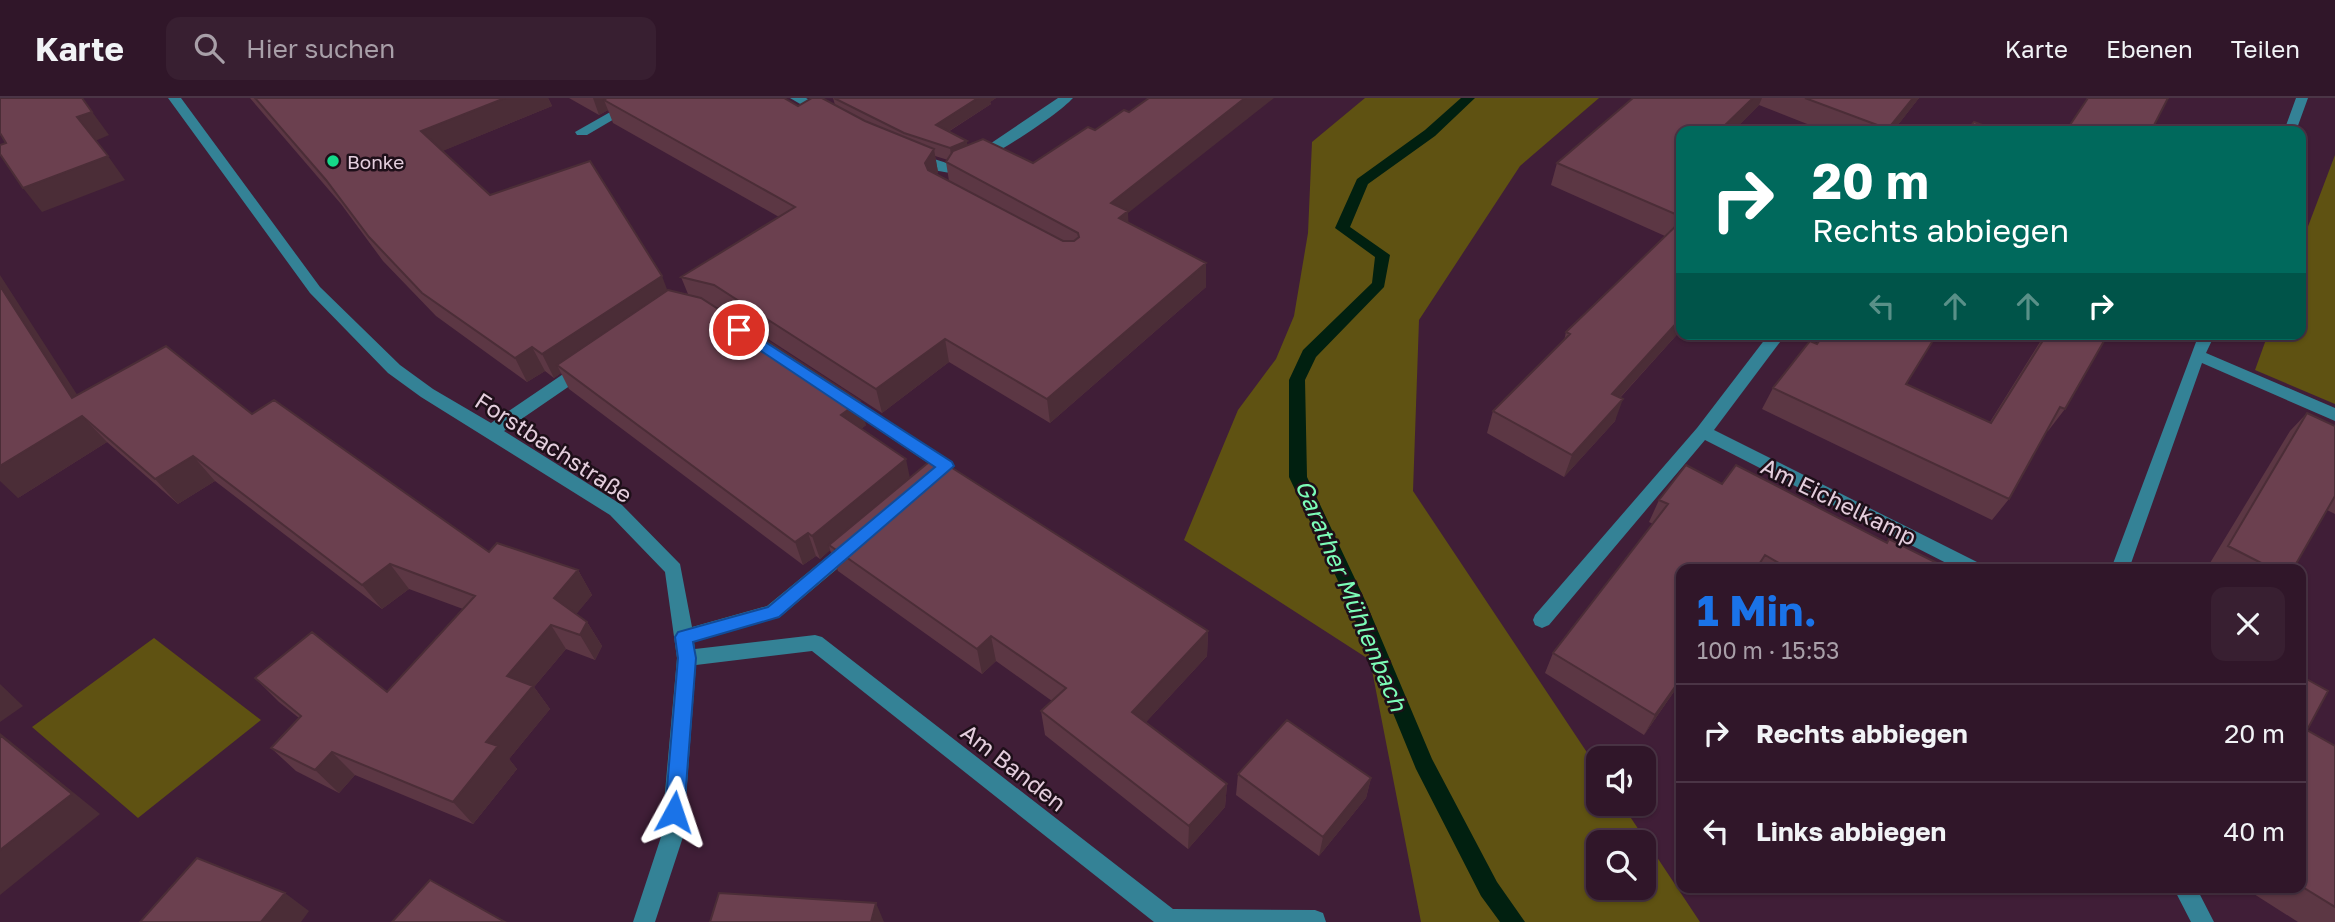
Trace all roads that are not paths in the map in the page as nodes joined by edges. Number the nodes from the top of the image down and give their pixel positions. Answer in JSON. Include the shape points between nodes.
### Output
{"nodes":[{"id":1,"x":174,"y":98,"type":"edge"},
{"id":2,"x":644,"y":98,"type":"edge"},
{"id":3,"x":796,"y":98,"type":"edge"},
{"id":4,"x":1068,"y":98,"type":"edge"},
{"id":5,"x":2302,"y":98,"type":"edge"},
{"id":6,"x":840,"y":120,"type":"edge"},
{"id":7,"x":2292,"y":126,"type":"edge"},
{"id":8,"x":582,"y":132,"type":"dead end"},
{"id":9,"x":900,"y":149,"type":"edge"},
{"id":10,"x":1773,"y":340,"type":"edge"},
{"id":11,"x":2204,"y":340,"type":"edge"},
{"id":12,"x":2197,"y":355,"type":"junction"},
{"id":13,"x":595,"y":360,"type":"edge"},
{"id":14,"x":831,"y":391,"type":"edge"},
{"id":15,"x":2335,"y":415,"type":"edge"},
{"id":16,"x":492,"y":432,"type":"junction"},
{"id":17,"x":1703,"y":432,"type":"junction"},
{"id":18,"x":926,"y":484,"type":"edge"},
{"id":19,"x":865,"y":535,"type":"edge"},
{"id":20,"x":1965,"y":564,"type":"edge"},
{"id":21,"x":2122,"y":564,"type":"edge"},
{"id":22,"x":1542,"y":620,"type":"dead end"},
{"id":23,"x":686,"y":647,"type":"junction"},
{"id":24,"x":2187,"y":893,"type":"edge"},
{"id":25,"x":1315,"y":921,"type":"edge"},
{"id":26,"x":644,"y":922,"type":"edge"},
{"id":27,"x":2203,"y":922,"type":"edge"}],
"edges":[{"from":1,"to":16,"type":"street","name":"Forstbachstraße","via":[[315,290],[394,369]]},
{"from":2,"to":8,"type":"street"},
{"from":3,"to":6,"type":"street"},
{"from":4,"to":9,"type":"street","via":[[980,157],[947,173]]},
{"from":5,"to":7,"type":"street"},
{"from":10,"to":17,"type":"street"},
{"from":11,"to":12,"type":"street"},
{"from":12,"to":15,"type":"street"},
{"from":12,"to":21,"type":"street"},
{"from":13,"to":16,"type":"street"},
{"from":14,"to":18,"type":"street","via":[[946,466]]},
{"from":16,"to":23,"type":"street","name":"Forstbachstraße","via":[[615,510],[674,569]]},
{"from":17,"to":20,"type":"street","name":"Am Eichelkamp"},
{"from":17,"to":22,"type":"street"},
{"from":19,"to":23,"type":"street","via":[[773,612]]},
{"from":23,"to":25,"type":"street","name":"Am Banden","via":[[816,643],[1169,920]]},
{"from":23,"to":26,"type":"street","name":"Forstbachstraße","via":[[672,837]]},
{"from":24,"to":27,"type":"street"}]}
